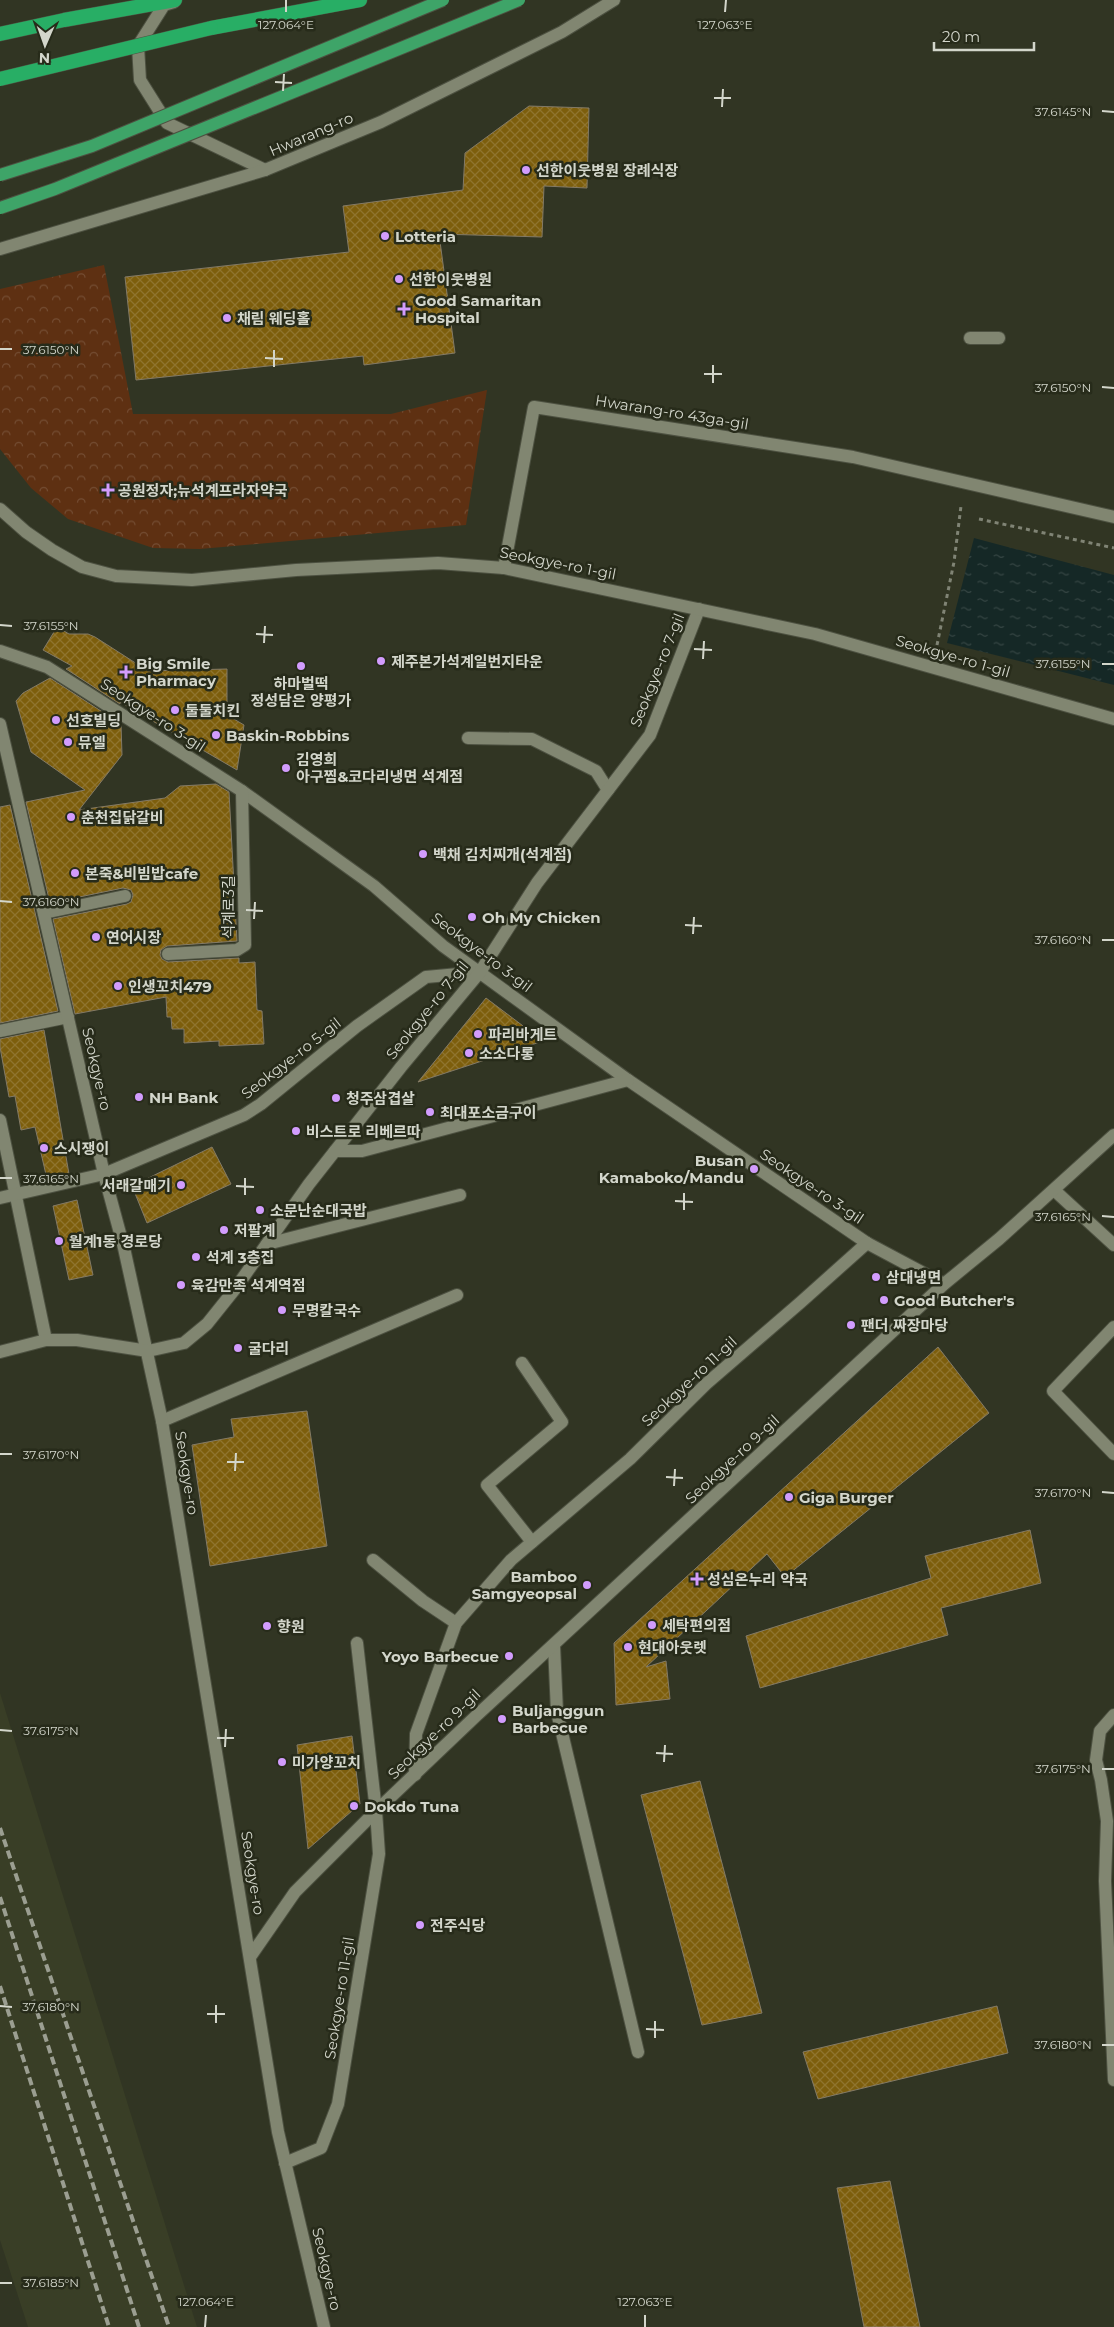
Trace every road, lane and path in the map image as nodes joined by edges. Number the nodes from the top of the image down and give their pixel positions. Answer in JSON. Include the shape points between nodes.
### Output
{"nodes":[{"id":1,"x":175,"y":0,"type":"edge"},
{"id":2,"x":180,"y":0,"type":"edge"},
{"id":3,"x":360,"y":0,"type":"edge"},
{"id":4,"x":443,"y":0,"type":"edge"},
{"id":5,"x":519,"y":0,"type":"edge"},
{"id":6,"x":614,"y":0,"type":"edge"},
{"id":7,"x":0,"y":34,"type":"edge"},
{"id":8,"x":0,"y":79,"type":"edge"},
{"id":9,"x":265,"y":170,"type":"junction"},
{"id":10,"x":0,"y":175,"type":"edge"},
{"id":11,"x":0,"y":208,"type":"edge"},
{"id":12,"x":0,"y":249,"type":"edge"},
{"id":13,"x":970,"y":338,"type":"dead end"},
{"id":14,"x":999,"y":338,"type":"dead end"},
{"id":15,"x":964,"y":483,"type":"junction"},
{"id":16,"x":0,"y":509,"type":"edge"},
{"id":17,"x":1114,"y":517,"type":"edge"},
{"id":18,"x":979,"y":518,"type":"dead end"},
{"id":19,"x":1114,"y":548,"type":"edge"},
{"id":20,"x":504,"y":568,"type":"junction"},
{"id":21,"x":699,"y":609,"type":"junction"},
{"id":22,"x":0,"y":652,"type":"edge"},
{"id":23,"x":933,"y":668,"type":"junction"},
{"id":24,"x":1114,"y":718,"type":"edge"},
{"id":25,"x":0,"y":724,"type":"edge"},
{"id":26,"x":468,"y":738,"type":"dead end"},
{"id":27,"x":608,"y":790,"type":"junction"},
{"id":28,"x":242,"y":791,"type":"junction"},
{"id":29,"x":126,"y":896,"type":"dead end"},
{"id":30,"x":44,"y":913,"type":"junction"},
{"id":31,"x":168,"y":954,"type":"dead end"},
{"id":32,"x":480,"y":972,"type":"junction"},
{"id":33,"x":68,"y":1017,"type":"junction"},
{"id":34,"x":0,"y":1031,"type":"edge"},
{"id":35,"x":628,"y":1080,"type":"junction"},
{"id":36,"x":0,"y":1120,"type":"edge"},
{"id":37,"x":1114,"y":1135,"type":"edge"},
{"id":38,"x":335,"y":1151,"type":"junction"},
{"id":39,"x":104,"y":1174,"type":"junction"},
{"id":40,"x":1054,"y":1190,"type":"junction"},
{"id":41,"x":15,"y":1194,"type":"junction"},
{"id":42,"x":460,"y":1195,"type":"dead end"},
{"id":43,"x":0,"y":1198,"type":"edge"},
{"id":44,"x":867,"y":1243,"type":"junction"},
{"id":45,"x":267,"y":1244,"type":"junction"},
{"id":46,"x":1114,"y":1245,"type":"edge"},
{"id":47,"x":944,"y":1284,"type":"junction"},
{"id":48,"x":456,"y":1295,"type":"dead end"},
{"id":49,"x":1114,"y":1327,"type":"edge"},
{"id":50,"x":46,"y":1340,"type":"junction"},
{"id":51,"x":148,"y":1351,"type":"junction"},
{"id":52,"x":0,"y":1352,"type":"edge"},
{"id":53,"x":522,"y":1363,"type":"dead end"},
{"id":54,"x":162,"y":1421,"type":"junction"},
{"id":55,"x":1114,"y":1454,"type":"edge"},
{"id":56,"x":532,"y":1542,"type":"junction"},
{"id":57,"x":373,"y":1560,"type":"dead end"},
{"id":58,"x":456,"y":1624,"type":"junction"},
{"id":59,"x":357,"y":1643,"type":"dead end"},
{"id":60,"x":554,"y":1644,"type":"junction"},
{"id":61,"x":1114,"y":1715,"type":"edge"},
{"id":62,"x":415,"y":1775,"type":"junction"},
{"id":63,"x":376,"y":1811,"type":"junction"},
{"id":64,"x":1110,"y":1821,"type":"edge"},
{"id":65,"x":250,"y":1957,"type":"junction"},
{"id":66,"x":638,"y":2052,"type":"dead end"},
{"id":67,"x":1114,"y":2080,"type":"edge"},
{"id":68,"x":285,"y":2163,"type":"junction"},
{"id":69,"x":324,"y":2327,"type":"edge"}],
"edges":[{"from":1,"to":7,"type":"highway"},
{"from":2,"to":9,"type":"street","via":[[164,5],[138,46],[140,80],[167,123]]},
{"from":3,"to":8,"type":"highway","bridge":true,"via":[[211,28]]},
{"from":4,"to":10,"type":"main road","bridge":true,"via":[[92,146]]},
{"from":5,"to":11,"type":"main road","bridge":true,"via":[[55,189]]},
{"from":6,"to":9,"type":"street","name":"Hwarang-ro","via":[[562,32],[381,122]]},
{"from":9,"to":12,"type":"street","name":"Hwarang-ro"},
{"from":13,"to":14,"type":"street"},
{"from":15,"to":17,"type":"street"},
{"from":15,"to":20,"type":"street","name":"Hwarang-ro 43ga-gil","via":[[853,457],[534,407]]},
{"from":15,"to":23,"type":"path","via":[[954,562]]},
{"from":16,"to":20,"type":"street","name":"Seokgye-ro 1-gil","via":[[26,532],[82,567],[132,578],[192,580],[296,570],[438,563]]},
{"from":18,"to":19,"type":"path"},
{"from":20,"to":21,"type":"street","name":"Seokgye-ro 1-gil"},
{"from":21,"to":23,"type":"street","name":"Seokgye-ro 1-gil","via":[[815,634]]},
{"from":21,"to":27,"type":"street","name":"Seokgye-ro 7-gil","via":[[650,735]]},
{"from":22,"to":28,"type":"street","name":"Seokgye-ro 3-gil","via":[[47,667]]},
{"from":23,"to":24,"type":"street","name":"Seokgye-ro 1-gil"},
{"from":25,"to":30,"type":"street","name":"Seokgye-ro"},
{"from":26,"to":27,"type":"street","via":[[532,739],[596,771]]},
{"from":27,"to":32,"type":"street","name":"Seokgye-ro 7-gil","via":[[537,883]]},
{"from":28,"to":31,"type":"street","name":"석계로3길","via":[[246,945],[237,950]]},
{"from":28,"to":32,"type":"street","name":"Seokgye-ro 3-gil","via":[[374,886],[443,946]]},
{"from":29,"to":30,"type":"street"},
{"from":30,"to":33,"type":"street","name":"Seokgye-ro"},
{"from":32,"to":35,"type":"street","name":"Seokgye-ro 3-gil"},
{"from":32,"to":38,"type":"street","name":"Seokgye-ro 7-gil"},
{"from":32,"to":39,"type":"street","name":"Seokgye-ro 5-gil","via":[[426,977],[357,1026],[244,1115]]},
{"from":33,"to":34,"type":"street"},
{"from":33,"to":39,"type":"street","name":"Seokgye-ro"},
{"from":35,"to":38,"type":"street","via":[[362,1151]]},
{"from":35,"to":44,"type":"street","name":"Seokgye-ro 3-gil"},
{"from":36,"to":41,"type":"street"},
{"from":37,"to":40,"type":"street","name":"Seokgye-ro 9-gil"},
{"from":38,"to":45,"type":"street","name":"Seokgye-ro 7-gil"},
{"from":39,"to":41,"type":"street","name":"Seokgye-ro 5-gil"},
{"from":39,"to":51,"type":"street","name":"Seokgye-ro"},
{"from":40,"to":46,"type":"street"},
{"from":40,"to":47,"type":"street","name":"Seokgye-ro 9-gil"},
{"from":41,"to":43,"type":"street","name":"Seokgye-ro 5-gil"},
{"from":41,"to":50,"type":"street"},
{"from":42,"to":45,"type":"street"},
{"from":44,"to":47,"type":"street","name":"Seokgye-ro 3-gil"},
{"from":44,"to":56,"type":"street","name":"Seokgye-ro 11-gil","via":[[706,1384],[630,1459]]},
{"from":45,"to":51,"type":"street","name":"Seokgye-ro 7-gil","via":[[207,1324],[184,1343]]},
{"from":47,"to":60,"type":"street","name":"Seokgye-ro 9-gil"},
{"from":48,"to":54,"type":"street","name":"Seokgye-ro"},
{"from":49,"to":55,"type":"street","via":[[1053,1391]]},
{"from":50,"to":51,"type":"street","via":[[78,1340]]},
{"from":50,"to":52,"type":"street"},
{"from":51,"to":54,"type":"street","name":"Seokgye-ro"},
{"from":53,"to":56,"type":"street","via":[[562,1422],[487,1485]]},
{"from":54,"to":65,"type":"street","name":"Seokgye-ro"},
{"from":56,"to":58,"type":"street","name":"Seokgye-ro 11-gil","via":[[511,1560]]},
{"from":57,"to":58,"type":"street"},
{"from":58,"to":62,"type":"street","name":"Seokgye-ro 11-gil","via":[[416,1734]]},
{"from":59,"to":63,"type":"street","name":"Seokgye-ro 9-gil"},
{"from":60,"to":62,"type":"street","name":"Seokgye-ro 9-gil"},
{"from":60,"to":66,"type":"street","via":[[557,1712]]},
{"from":61,"to":64,"type":"street","via":[[1100,1731],[1096,1760]]},
{"from":62,"to":63,"type":"street","name":"Seokgye-ro 9-gil"},
{"from":63,"to":65,"type":"street","name":"Seokgye-ro 9-gil","via":[[295,1892]]},
{"from":63,"to":68,"type":"street","name":"Seokgye-ro 11-gil","via":[[378,1854],[338,2104],[321,2148]]},
{"from":64,"to":67,"type":"street","via":[[1104,1881]]},
{"from":65,"to":68,"type":"street","name":"Seokgye-ro"},
{"from":68,"to":69,"type":"street","name":"Seokgye-ro"}]}
